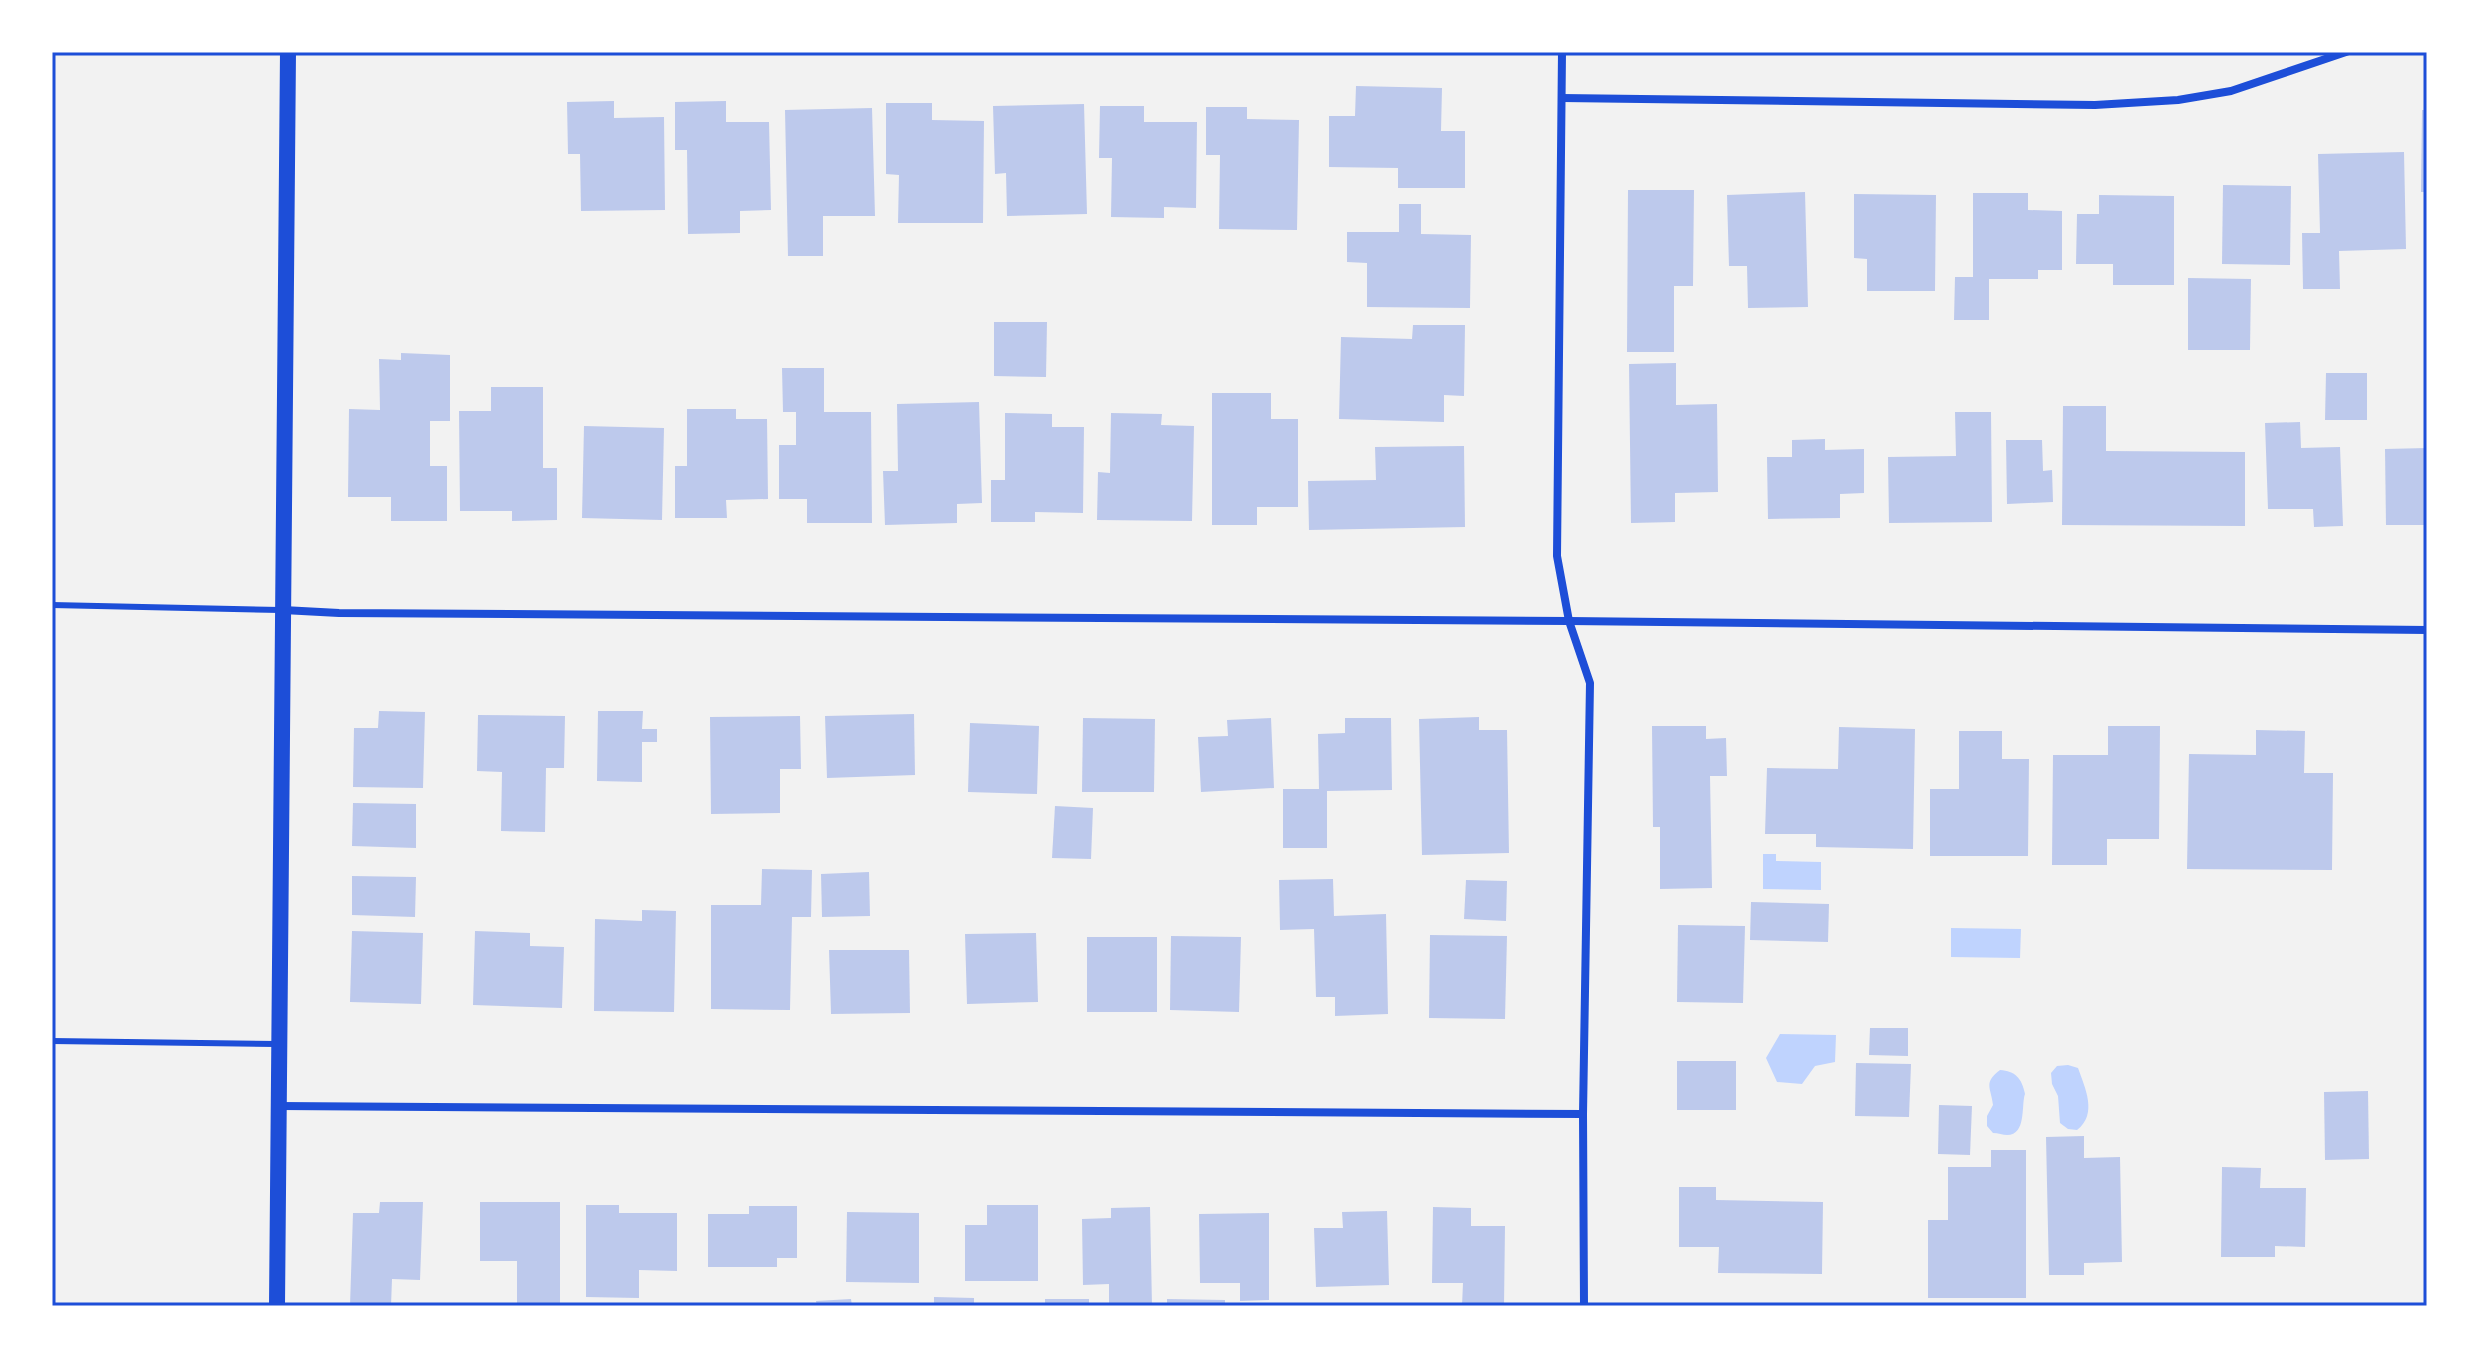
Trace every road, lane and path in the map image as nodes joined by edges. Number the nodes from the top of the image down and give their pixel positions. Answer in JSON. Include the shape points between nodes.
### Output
{"nodes":[{"id":1,"x":288,"y":52,"type":"edge"},
{"id":2,"x":1562,"y":52,"type":"edge"},
{"id":3,"x":2346,"y":52,"type":"edge"},
{"id":4,"x":1562,"y":98,"type":"junction"},
{"id":5,"x":52,"y":605,"type":"edge"},
{"id":6,"x":283,"y":610,"type":"junction"},
{"id":7,"x":1569,"y":621,"type":"junction"},
{"id":8,"x":2427,"y":630,"type":"edge"},
{"id":9,"x":52,"y":1041,"type":"edge"},
{"id":10,"x":279,"y":1044,"type":"junction"},
{"id":11,"x":279,"y":1106,"type":"junction"},
{"id":12,"x":1583,"y":1114,"type":"junction"},
{"id":13,"x":277,"y":1306,"type":"edge"},
{"id":14,"x":1584,"y":1306,"type":"edge"}],
"edges":[{"from":1,"to":6,"type":"main road"},
{"from":2,"to":4,"type":"street"},
{"from":3,"to":4,"type":"street","via":[[2231,91],[2095,105]]},
{"from":4,"to":7,"type":"street","via":[[1557,556]]},
{"from":5,"to":6,"type":"lane"},
{"from":6,"to":7,"type":"street"},
{"from":6,"to":10,"type":"main road"},
{"from":7,"to":8,"type":"street"},
{"from":7,"to":12,"type":"street","via":[[1590,683]]},
{"from":9,"to":10,"type":"lane"},
{"from":10,"to":11,"type":"main road"},
{"from":11,"to":12,"type":"street"},
{"from":11,"to":13,"type":"main road"},
{"from":12,"to":14,"type":"street"}]}
